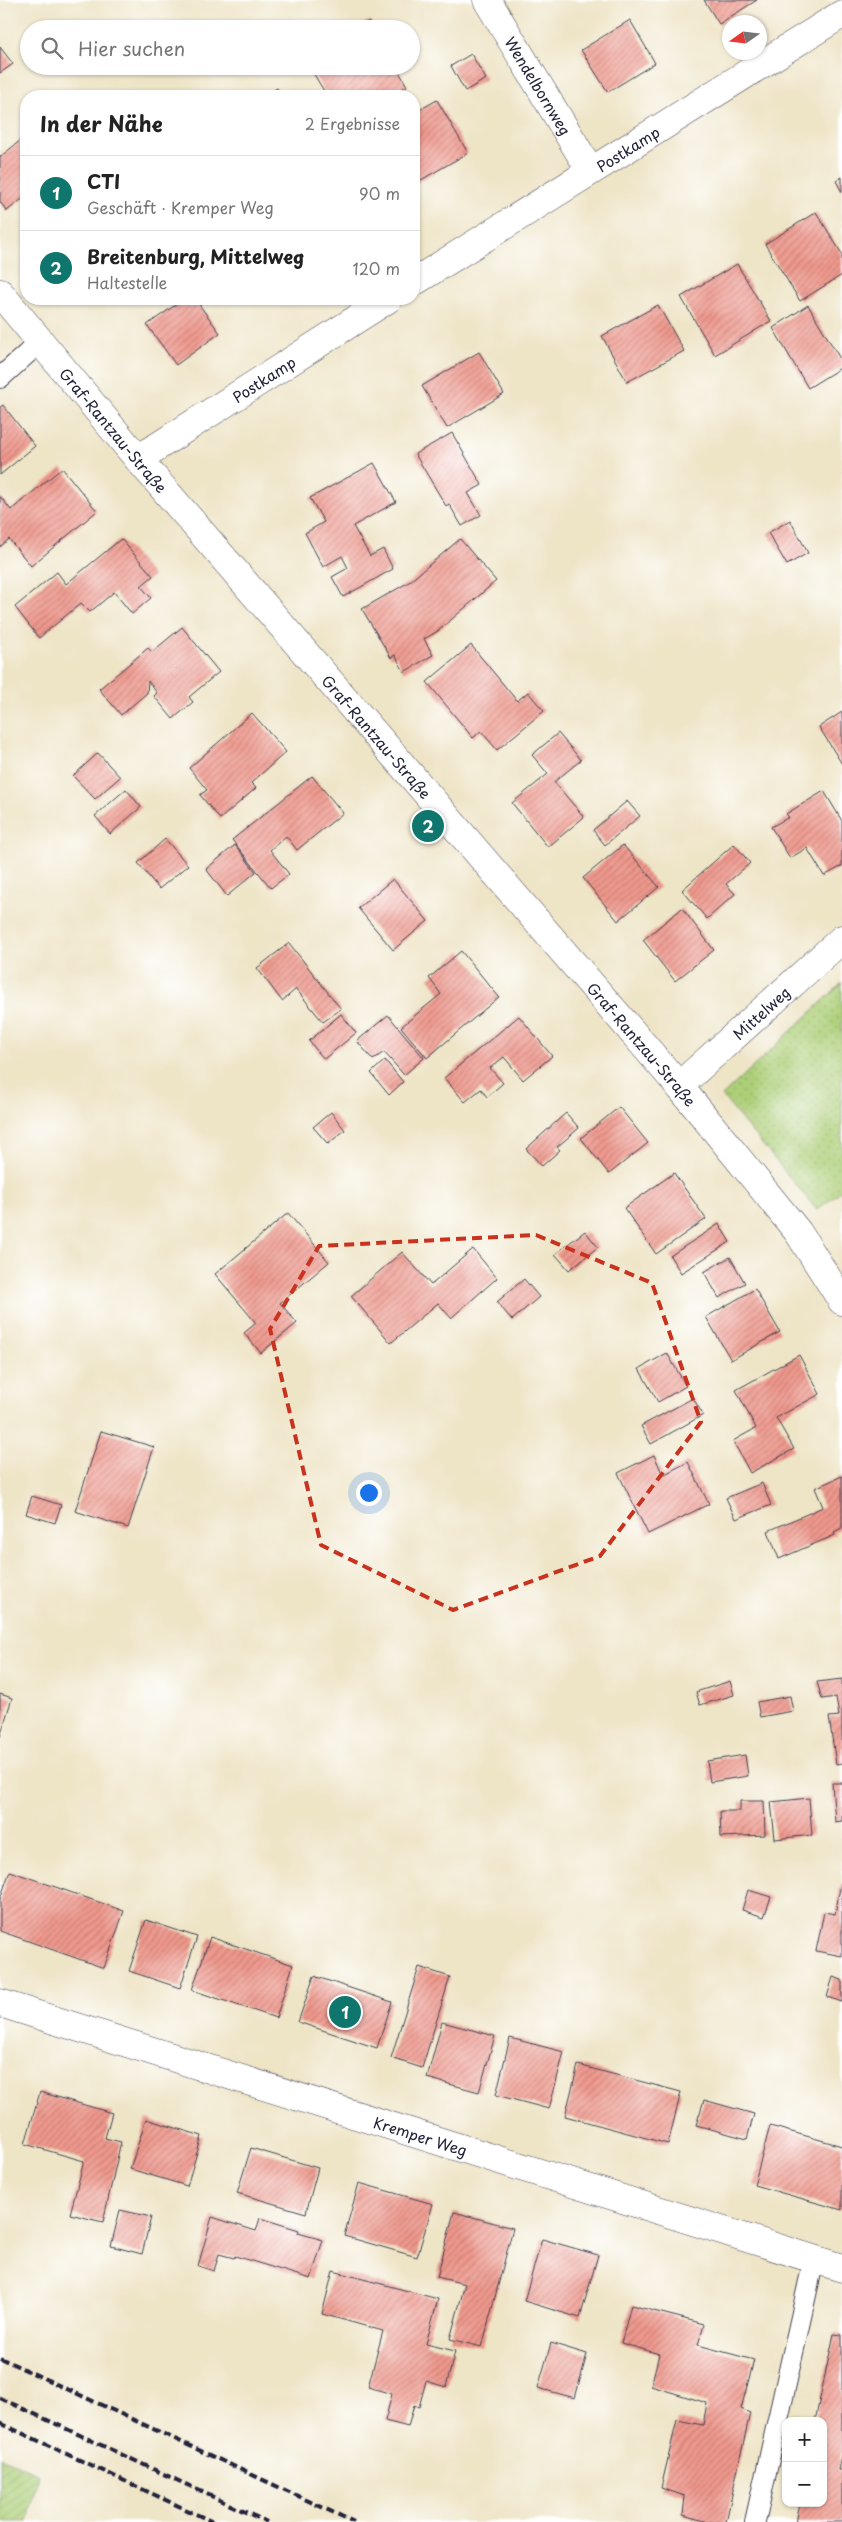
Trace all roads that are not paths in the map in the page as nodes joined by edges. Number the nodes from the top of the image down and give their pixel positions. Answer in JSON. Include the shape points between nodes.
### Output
{"nodes":[{"id":1,"x":488,"y":0,"type":"edge"},
{"id":2,"x":842,"y":14,"type":"edge"},
{"id":3,"x":590,"y":170,"type":"junction"},
{"id":4,"x":420,"y":278,"type":"edge"},
{"id":5,"x":0,"y":293,"type":"edge"},
{"id":6,"x":379,"y":305,"type":"edge"},
{"id":7,"x":40,"y":342,"type":"junction"},
{"id":8,"x":0,"y":378,"type":"edge"},
{"id":9,"x":138,"y":458,"type":"junction"},
{"id":10,"x":842,"y":939,"type":"edge"},
{"id":11,"x":679,"y":1086,"type":"junction"},
{"id":12,"x":842,"y":1301,"type":"edge"},
{"id":13,"x":0,"y":2003,"type":"edge"},
{"id":14,"x":814,"y":2259,"type":"junction"},
{"id":15,"x":842,"y":2268,"type":"edge"},
{"id":16,"x":754,"y":2522,"type":"edge"}],
"edges":[{"from":1,"to":3,"type":"street","name":"Wendelbornweg"},
{"from":2,"to":3,"type":"street","name":"Postkamp"},
{"from":3,"to":4,"type":"street","name":"Postkamp"},
{"from":5,"to":7,"type":"street","name":"Graf-Rantzau-Straße"},
{"from":6,"to":9,"type":"street","name":"Postkamp"},
{"from":7,"to":8,"type":"lane"},
{"from":7,"to":9,"type":"street","name":"Graf-Rantzau-Straße"},
{"from":9,"to":11,"type":"street","name":"Graf-Rantzau-Straße"},
{"from":10,"to":11,"type":"street","name":"Mittelweg"},
{"from":11,"to":12,"type":"street","name":"Graf-Rantzau-Straße","via":[[798,1232]]},
{"from":13,"to":14,"type":"street","name":"Kremper Weg"},
{"from":14,"to":15,"type":"street","name":"Kremper Weg"},
{"from":14,"to":16,"type":"lane"}]}
